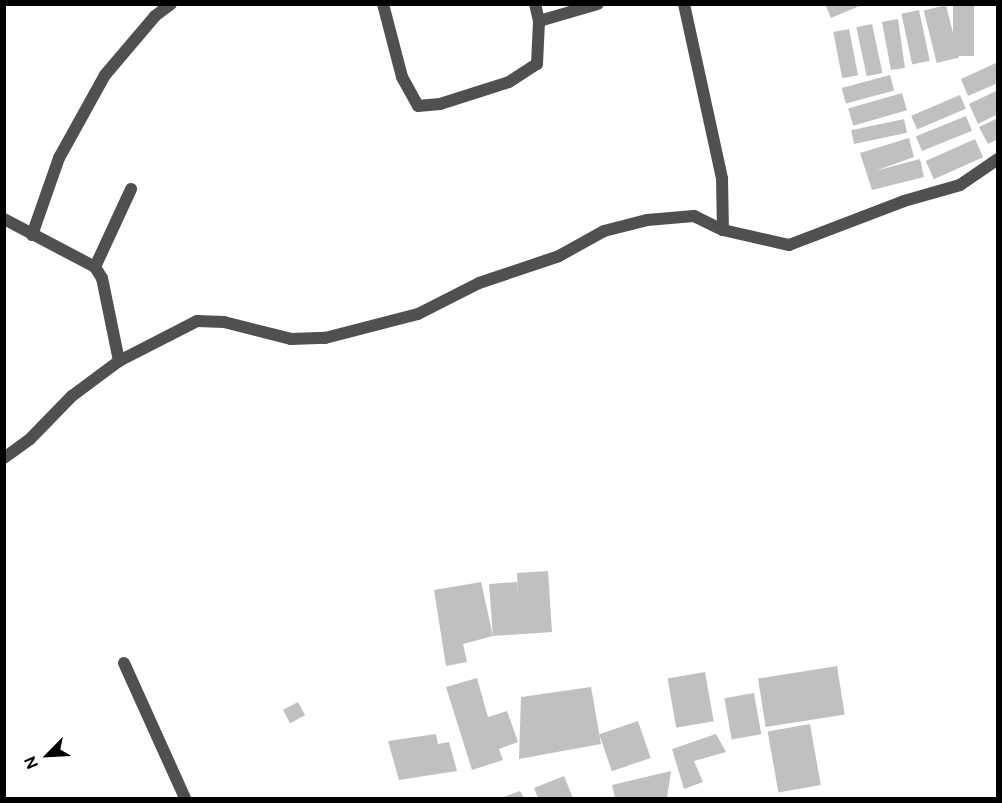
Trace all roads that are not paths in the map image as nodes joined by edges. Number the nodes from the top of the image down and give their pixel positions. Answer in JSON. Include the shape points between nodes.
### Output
{"nodes":[{"id":1,"x":171,"y":4,"type":"edge"},
{"id":2,"x":383,"y":4,"type":"edge"},
{"id":3,"x":534,"y":4,"type":"edge"},
{"id":4,"x":598,"y":4,"type":"edge"},
{"id":5,"x":684,"y":4,"type":"edge"},
{"id":6,"x":539,"y":21,"type":"junction"},
{"id":7,"x":998,"y":159,"type":"edge"},
{"id":8,"x":131,"y":189,"type":"dead end"},
{"id":9,"x":4,"y":219,"type":"edge"},
{"id":10,"x":723,"y":230,"type":"junction"},
{"id":11,"x":32,"y":235,"type":"junction"},
{"id":12,"x":95,"y":267,"type":"junction"},
{"id":13,"x":119,"y":361,"type":"junction"},
{"id":14,"x":4,"y":458,"type":"edge"},
{"id":15,"x":124,"y":663,"type":"dead end"},
{"id":16,"x":185,"y":798,"type":"edge"}],
"edges":[{"from":1,"to":11,"type":"street","via":[[155,16],[105,75],[59,158]]},
{"from":2,"to":6,"type":"street","via":[[402,77],[418,106],[440,104],[509,82],[537,64]]},
{"from":3,"to":6,"type":"street"},
{"from":4,"to":6,"type":"street"},
{"from":5,"to":10,"type":"street","via":[[722,179]]},
{"from":7,"to":10,"type":"street","via":[[960,185],[904,201],[789,245]]},
{"from":8,"to":12,"type":"street"},
{"from":9,"to":11,"type":"street"},
{"from":10,"to":13,"type":"street","via":[[694,216],[647,220],[604,231],[559,256],[479,284],[418,314],[325,338],[291,339],[224,322],[197,321]]},
{"from":11,"to":12,"type":"street"},
{"from":12,"to":13,"type":"street","via":[[102,278]]},
{"from":13,"to":14,"type":"street","via":[[72,396],[30,439]]},
{"from":15,"to":16,"type":"street"}]}
